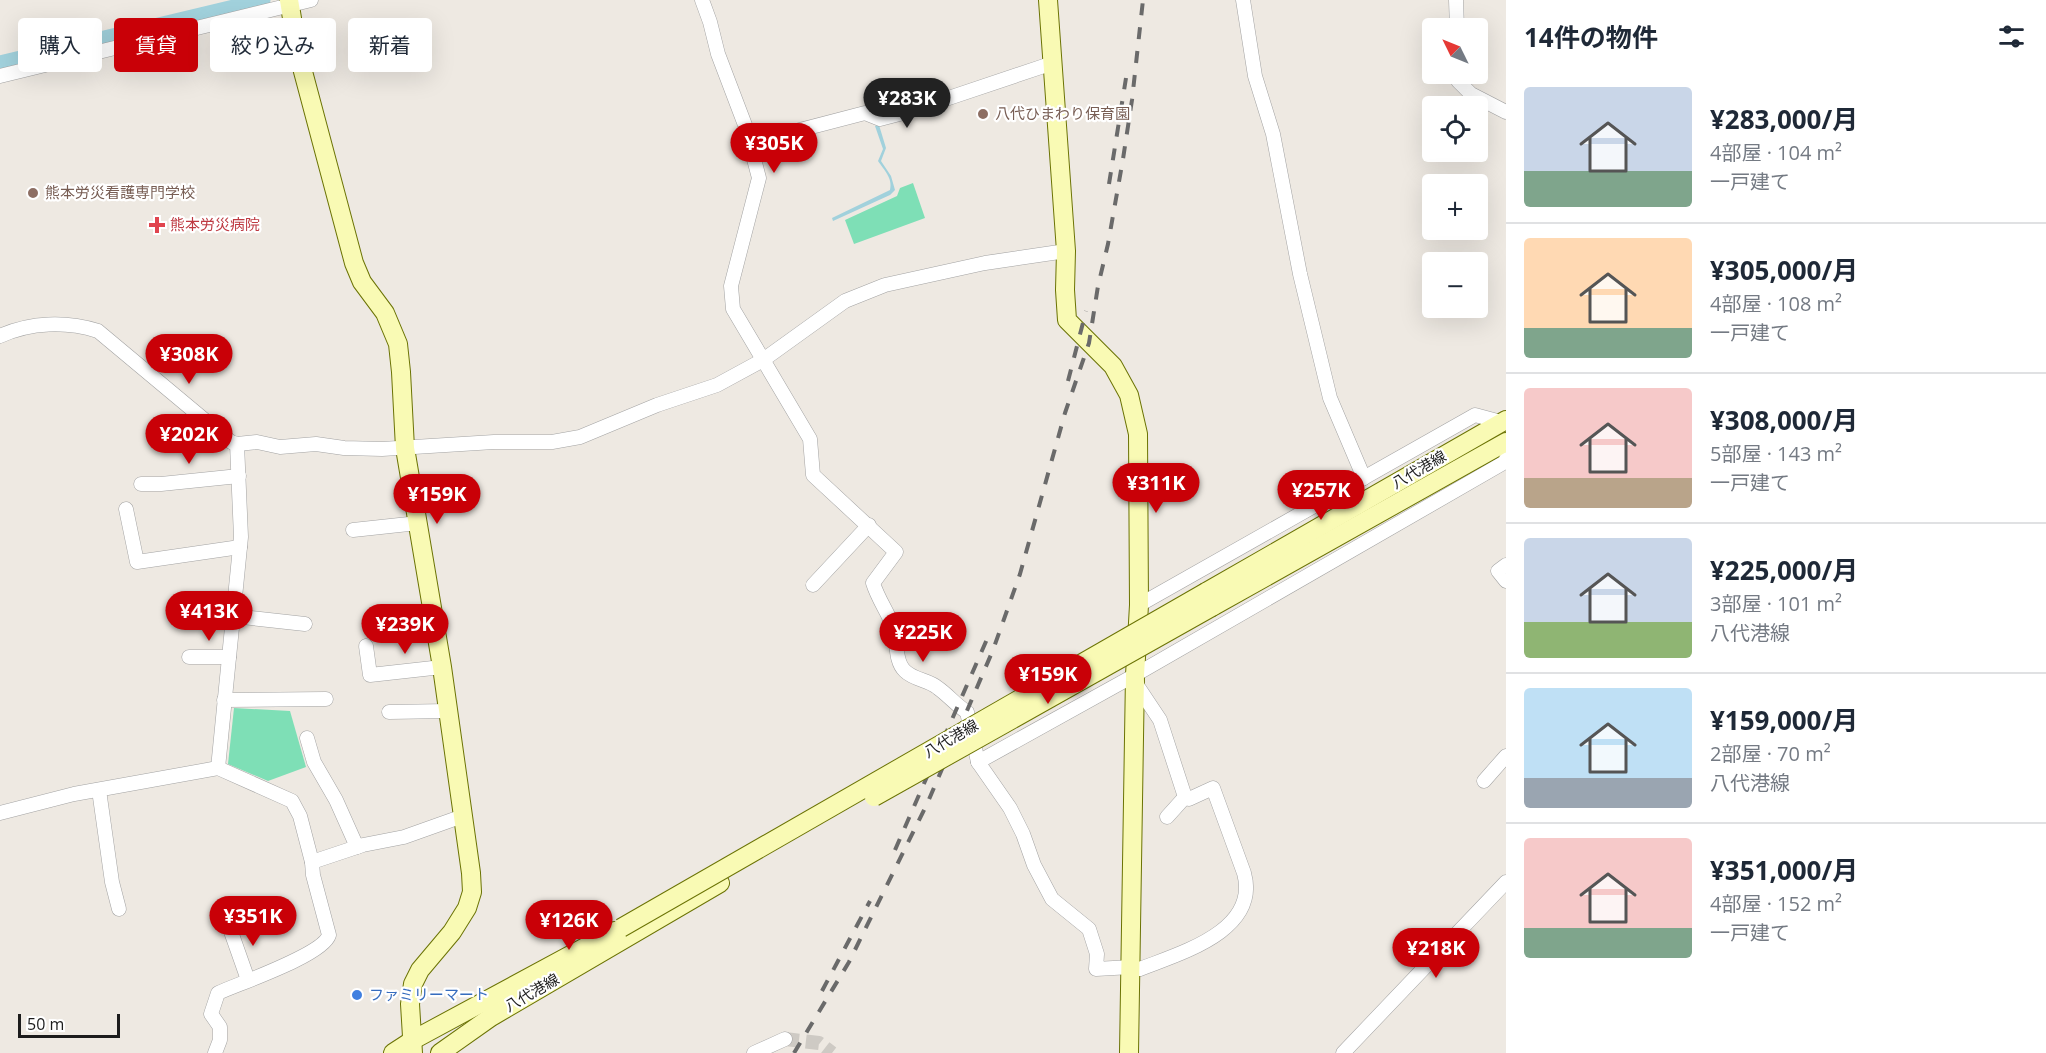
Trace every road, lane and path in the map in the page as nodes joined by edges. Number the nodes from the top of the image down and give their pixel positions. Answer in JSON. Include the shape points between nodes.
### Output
{"nodes":[{"id":1,"x":311,"y":0,"type":"edge"},
{"id":2,"x":702,"y":0,"type":"edge"},
{"id":3,"x":1048,"y":0,"type":"edge"},
{"id":4,"x":1243,"y":0,"type":"edge"},
{"id":5,"x":1456,"y":0,"type":"edge"},
{"id":6,"x":290,"y":2,"type":"edge"},
{"id":7,"x":1457,"y":18,"type":"edge"},
{"id":8,"x":1053,"y":63,"type":"junction"},
{"id":9,"x":0,"y":76,"type":"edge"},
{"id":10,"x":1461,"y":84,"type":"edge"},
{"id":11,"x":1506,"y":112,"type":"edge"},
{"id":12,"x":750,"y":143,"type":"junction"},
{"id":13,"x":1066,"y":251,"type":"junction"},
{"id":14,"x":0,"y":336,"type":"edge"},
{"id":15,"x":763,"y":360,"type":"junction"},
{"id":16,"x":1504,"y":421,"type":"edge"},
{"id":17,"x":1506,"y":442,"type":"edge"},
{"id":18,"x":237,"y":444,"type":"junction"},
{"id":19,"x":405,"y":448,"type":"junction"},
{"id":20,"x":1506,"y":459,"type":"edge"},
{"id":21,"x":239,"y":476,"type":"junction"},
{"id":22,"x":1364,"y":478,"type":"junction"},
{"id":23,"x":141,"y":484,"type":"dead end"},
{"id":24,"x":124,"y":516,"type":"dead end"},
{"id":25,"x":418,"y":523,"type":"junction"},
{"id":26,"x":869,"y":525,"type":"junction"},
{"id":27,"x":353,"y":530,"type":"dead end"},
{"id":28,"x":240,"y":547,"type":"junction"},
{"id":29,"x":1506,"y":565,"type":"edge"},
{"id":30,"x":1506,"y":581,"type":"edge"},
{"id":31,"x":813,"y":585,"type":"dead end"},
{"id":32,"x":1209,"y":600,"type":"junction"},
{"id":33,"x":1138,"y":605,"type":"junction"},
{"id":34,"x":233,"y":616,"type":"junction"},
{"id":35,"x":305,"y":624,"type":"dead end"},
{"id":36,"x":366,"y":646,"type":"dead end"},
{"id":37,"x":189,"y":657,"type":"dead end"},
{"id":38,"x":229,"y":657,"type":"junction"},
{"id":39,"x":442,"y":667,"type":"junction"},
{"id":40,"x":1135,"y":675,"type":"junction"},
{"id":41,"x":326,"y":699,"type":"dead end"},
{"id":42,"x":224,"y":700,"type":"junction"},
{"id":43,"x":447,"y":711,"type":"junction"},
{"id":44,"x":389,"y":712,"type":"dead end"},
{"id":45,"x":308,"y":738,"type":"dead end"},
{"id":46,"x":1506,"y":756,"type":"edge"},
{"id":47,"x":978,"y":762,"type":"junction"},
{"id":48,"x":218,"y":768,"type":"junction"},
{"id":49,"x":1484,"y":781,"type":"dead end"},
{"id":50,"x":99,"y":790,"type":"junction"},
{"id":51,"x":1185,"y":797,"type":"junction"},
{"id":52,"x":0,"y":813,"type":"edge"},
{"id":53,"x":463,"y":816,"type":"junction"},
{"id":54,"x":1167,"y":817,"type":"dead end"},
{"id":55,"x":357,"y":847,"type":"junction"},
{"id":56,"x":312,"y":862,"type":"junction"},
{"id":57,"x":1506,"y":882,"type":"edge"},
{"id":58,"x":119,"y":909,"type":"dead end"},
{"id":59,"x":229,"y":926,"type":"dead end"},
{"id":60,"x":1131,"y":967,"type":"junction"},
{"id":61,"x":248,"y":980,"type":"junction"},
{"id":62,"x":785,"y":1039,"type":"tunnel mouth"},
{"id":63,"x":413,"y":1047,"type":"edge"},
{"id":64,"x":215,"y":1053,"type":"edge"},
{"id":65,"x":393,"y":1053,"type":"edge"},
{"id":66,"x":440,"y":1053,"type":"edge"},
{"id":67,"x":754,"y":1053,"type":"edge"},
{"id":68,"x":1129,"y":1053,"type":"edge"},
{"id":69,"x":1343,"y":1053,"type":"edge"}],
"edges":[{"from":1,"to":6,"type":"street"},
{"from":2,"to":12,"type":"street"},
{"from":3,"to":8,"type":"main road"},
{"from":4,"to":22,"type":"street","via":[[1255,76],[1273,134],[1300,274],[1330,398]]},
{"from":5,"to":7,"type":"street"},
{"from":6,"to":9,"type":"street"},
{"from":6,"to":19,"type":"main road","via":[[297,49],[354,263],[362,282],[385,313],[398,344]]},
{"from":8,"to":12,"type":"street","via":[[907,112],[880,119],[865,113]]},
{"from":8,"to":13,"type":"main road"},
{"from":10,"to":11,"type":"street"},
{"from":12,"to":15,"type":"street","via":[[759,178],[731,286],[734,309]]},
{"from":13,"to":15,"type":"street","via":[[985,263],[885,285],[845,301]]},
{"from":13,"to":33,"type":"main road","via":[[1067,320],[1113,366],[1129,395],[1138,434]]},
{"from":14,"to":18,"type":"street","via":[[18,327],[46,324],[98,331]]},
{"from":15,"to":19,"type":"street","via":[[717,385],[580,437],[552,442]]},
{"from":15,"to":26,"type":"street","via":[[810,439],[813,475]]},
{"from":16,"to":22,"type":"street","via":[[1475,415]]},
{"from":16,"to":32,"type":"main road","name":"八代港線"},
{"from":17,"to":32,"type":"main road","name":"八代港線"},
{"from":18,"to":19,"type":"street"},
{"from":18,"to":21,"type":"street"},
{"from":19,"to":25,"type":"main road"},
{"from":20,"to":40,"type":"street"},
{"from":21,"to":23,"type":"street"},
{"from":21,"to":28,"type":"street"},
{"from":22,"to":33,"type":"street"},
{"from":24,"to":28,"type":"street","via":[[137,562]]},
{"from":25,"to":27,"type":"street"},
{"from":25,"to":39,"type":"main road"},
{"from":26,"to":31,"type":"street"},
{"from":26,"to":47,"type":"street","via":[[896,552],[873,583],[893,627],[903,670],[937,686],[967,712]]},
{"from":28,"to":34,"type":"street"},
{"from":29,"to":30,"type":"street","via":[[1498,571]]},
{"from":32,"to":63,"type":"main road","name":"八代港線","bridge":true},
{"from":32,"to":66,"type":"main road","name":"八代港線","bridge":true,"via":[[491,1017]]},
{"from":33,"to":40,"type":"main road"},
{"from":34,"to":35,"type":"street"},
{"from":34,"to":38,"type":"street"},
{"from":36,"to":39,"type":"street","via":[[370,675]]},
{"from":37,"to":38,"type":"street"},
{"from":38,"to":42,"type":"street"},
{"from":39,"to":43,"type":"main road"},
{"from":40,"to":47,"type":"street"},
{"from":40,"to":51,"type":"street","via":[[1138,687],[1160,720]]},
{"from":40,"to":60,"type":"main road"},
{"from":41,"to":42,"type":"street"},
{"from":42,"to":48,"type":"street"},
{"from":43,"to":44,"type":"street"},
{"from":43,"to":53,"type":"main road"},
{"from":45,"to":55,"type":"street","via":[[314,762]]},
{"from":46,"to":49,"type":"street"},
{"from":47,"to":60,"type":"street","via":[[1010,808],[1052,899],[1089,929],[1097,954],[1096,969]]},
{"from":48,"to":50,"type":"street"},
{"from":48,"to":56,"type":"street","via":[[292,801]]},
{"from":50,"to":52,"type":"street"},
{"from":50,"to":58,"type":"street"},
{"from":51,"to":54,"type":"street"},
{"from":51,"to":60,"type":"street","via":[[1213,788],[1248,885],[1246,896],[1242,908],[1207,941],[1140,969]]},
{"from":53,"to":55,"type":"street","via":[[404,837]]},
{"from":53,"to":63,"type":"main road","via":[[472,892],[452,932],[412,984]]},
{"from":55,"to":56,"type":"street"},
{"from":56,"to":61,"type":"street","via":[[328,940],[285,966]]},
{"from":57,"to":69,"type":"street"},
{"from":59,"to":61,"type":"street"},
{"from":60,"to":68,"type":"main road"},
{"from":61,"to":64,"type":"street","via":[[218,993],[211,1014],[220,1027]]},
{"from":62,"to":67,"type":"street"},
{"from":63,"to":65,"type":"main road","name":"八代港線"}]}
